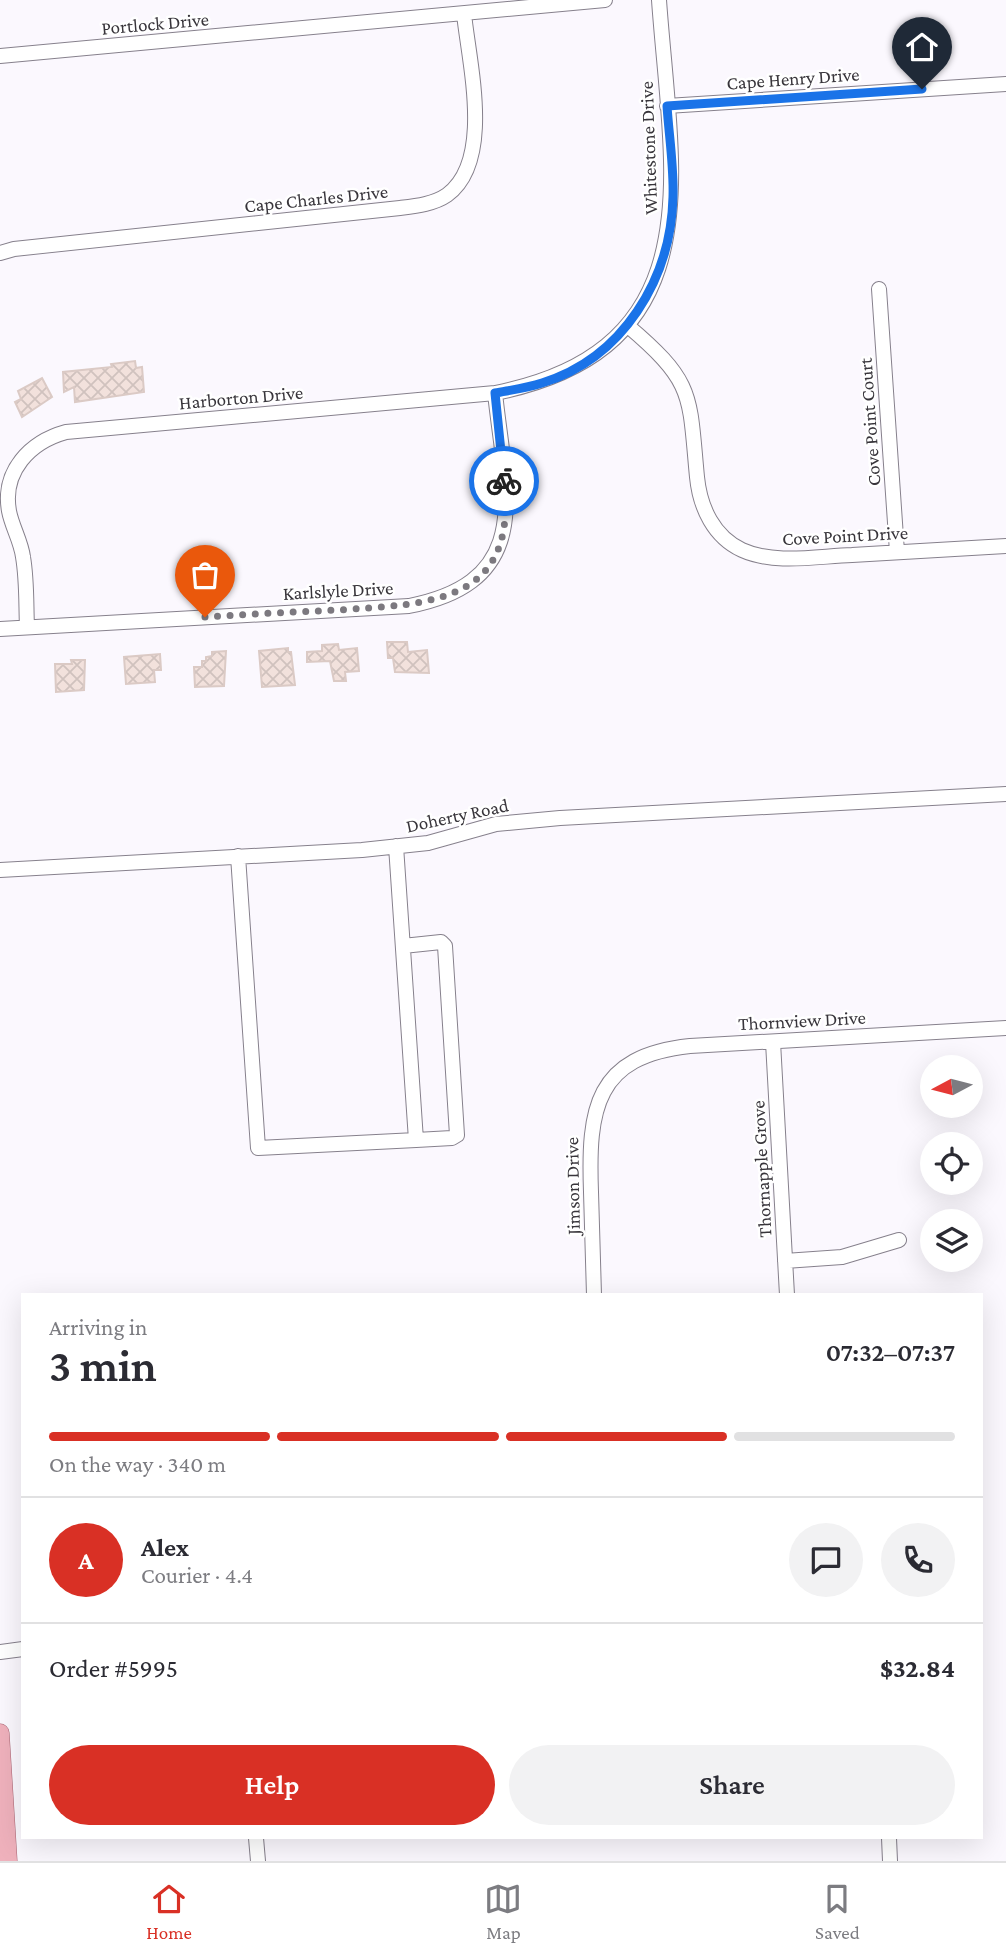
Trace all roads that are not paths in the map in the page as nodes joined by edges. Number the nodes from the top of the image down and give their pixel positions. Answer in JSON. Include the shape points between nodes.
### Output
{"nodes":[{"id":1,"x":606,"y":0,"type":"edge"},
{"id":2,"x":659,"y":0,"type":"edge"},
{"id":3,"x":464,"y":14,"type":"junction"},
{"id":4,"x":0,"y":56,"type":"edge"},
{"id":5,"x":1006,"y":84,"type":"edge"},
{"id":6,"x":667,"y":106,"type":"junction"},
{"id":7,"x":0,"y":253,"type":"edge"},
{"id":8,"x":879,"y":289,"type":"dead end"},
{"id":9,"x":628,"y":326,"type":"junction"},
{"id":10,"x":495,"y":393,"type":"junction"},
{"id":11,"x":1006,"y":546,"type":"edge"},
{"id":12,"x":897,"y":552,"type":"junction"},
{"id":13,"x":27,"y":627,"type":"junction"},
{"id":14,"x":0,"y":629,"type":"edge"},
{"id":15,"x":1006,"y":794,"type":"edge"},
{"id":16,"x":396,"y":846,"type":"junction"},
{"id":17,"x":238,"y":856,"type":"junction"},
{"id":18,"x":0,"y":870,"type":"edge"},
{"id":19,"x":403,"y":946,"type":"junction"},
{"id":20,"x":1006,"y":1028,"type":"edge"},
{"id":21,"x":773,"y":1042,"type":"junction"},
{"id":22,"x":611,"y":1081,"type":"joint"},
{"id":23,"x":416,"y":1140,"type":"junction"},
{"id":24,"x":899,"y":1240,"type":"dead end"},
{"id":25,"x":785,"y":1261,"type":"junction"},
{"id":26,"x":594,"y":1293,"type":"edge"},
{"id":27,"x":787,"y":1293,"type":"edge"},
{"id":28,"x":21,"y":1649,"type":"edge"},
{"id":29,"x":0,"y":1652,"type":"edge"},
{"id":30,"x":0,"y":1733,"type":"edge"},
{"id":31,"x":256,"y":1839,"type":"edge"},
{"id":32,"x":889,"y":1839,"type":"edge"},
{"id":33,"x":8,"y":1861,"type":"edge"},
{"id":34,"x":258,"y":1861,"type":"edge"},
{"id":35,"x":890,"y":1861,"type":"edge"}],
"edges":[{"from":1,"to":3,"type":"street","name":"Portlock Drive"},
{"from":2,"to":6,"type":"street","name":"Whitestone Drive"},
{"from":3,"to":4,"type":"street","name":"Portlock Drive"},
{"from":3,"to":7,"type":"street","name":"Cape Charles Drive","via":[[474,152],[448,194],[433,202]]},
{"from":5,"to":6,"type":"street","name":"Cape Henry Drive"},
{"from":6,"to":9,"type":"street","name":"Whitestone Drive","via":[[673,196],[670,231],[661,265]]},
{"from":8,"to":12,"type":"street","name":"Cove Point Court"},
{"from":9,"to":10,"type":"street","name":"Harborton Drive","via":[[579,366],[544,383]]},
{"from":9,"to":12,"type":"street","name":"Cove Point Drive","via":[[667,360],[685,390],[700,498],[725,540],[760,556],[781,558]]},
{"from":10,"to":13,"type":"street","name":"Karlslyle Drive","via":[[506,522],[494,561],[459,592],[410,606]]},
{"from":10,"to":13,"type":"street","name":"Harborton Drive","via":[[50,436],[37,443],[16,467],[8,498],[24,558]]},
{"from":11,"to":12,"type":"street","name":"Cove Point Drive"},
{"from":13,"to":14,"type":"street","name":"Karlslyle Drive"},
{"from":15,"to":16,"type":"street","name":"Doherty Road","via":[[560,818],[476,827],[428,843]]},
{"from":16,"to":17,"type":"street","name":"Doherty Road"},
{"from":16,"to":19,"type":"street"},
{"from":17,"to":18,"type":"street","name":"Doherty Road"},
{"from":17,"to":23,"type":"street","via":[[258,1148]]},
{"from":19,"to":23,"type":"street"},
{"from":19,"to":23,"type":"street","via":[[441,942],[445,946],[457,1135]]},
{"from":20,"to":21,"type":"street","name":"Thornview Drive"},
{"from":21,"to":22,"type":"street","name":"Thornview Drive","via":[[662,1049],[634,1060]]},
{"from":21,"to":25,"type":"street","name":"Thornapple Grove"},
{"from":22,"to":26,"type":"street","name":"Jimson Drive","via":[[590,1129]]},
{"from":24,"to":25,"type":"street","via":[[842,1257]]},
{"from":25,"to":27,"type":"street","name":"Thornapple Grove"},
{"from":28,"to":29,"type":"street"},
{"from":30,"to":33,"type":"main road"},
{"from":31,"to":34,"type":"street"},
{"from":32,"to":35,"type":"street"}]}
